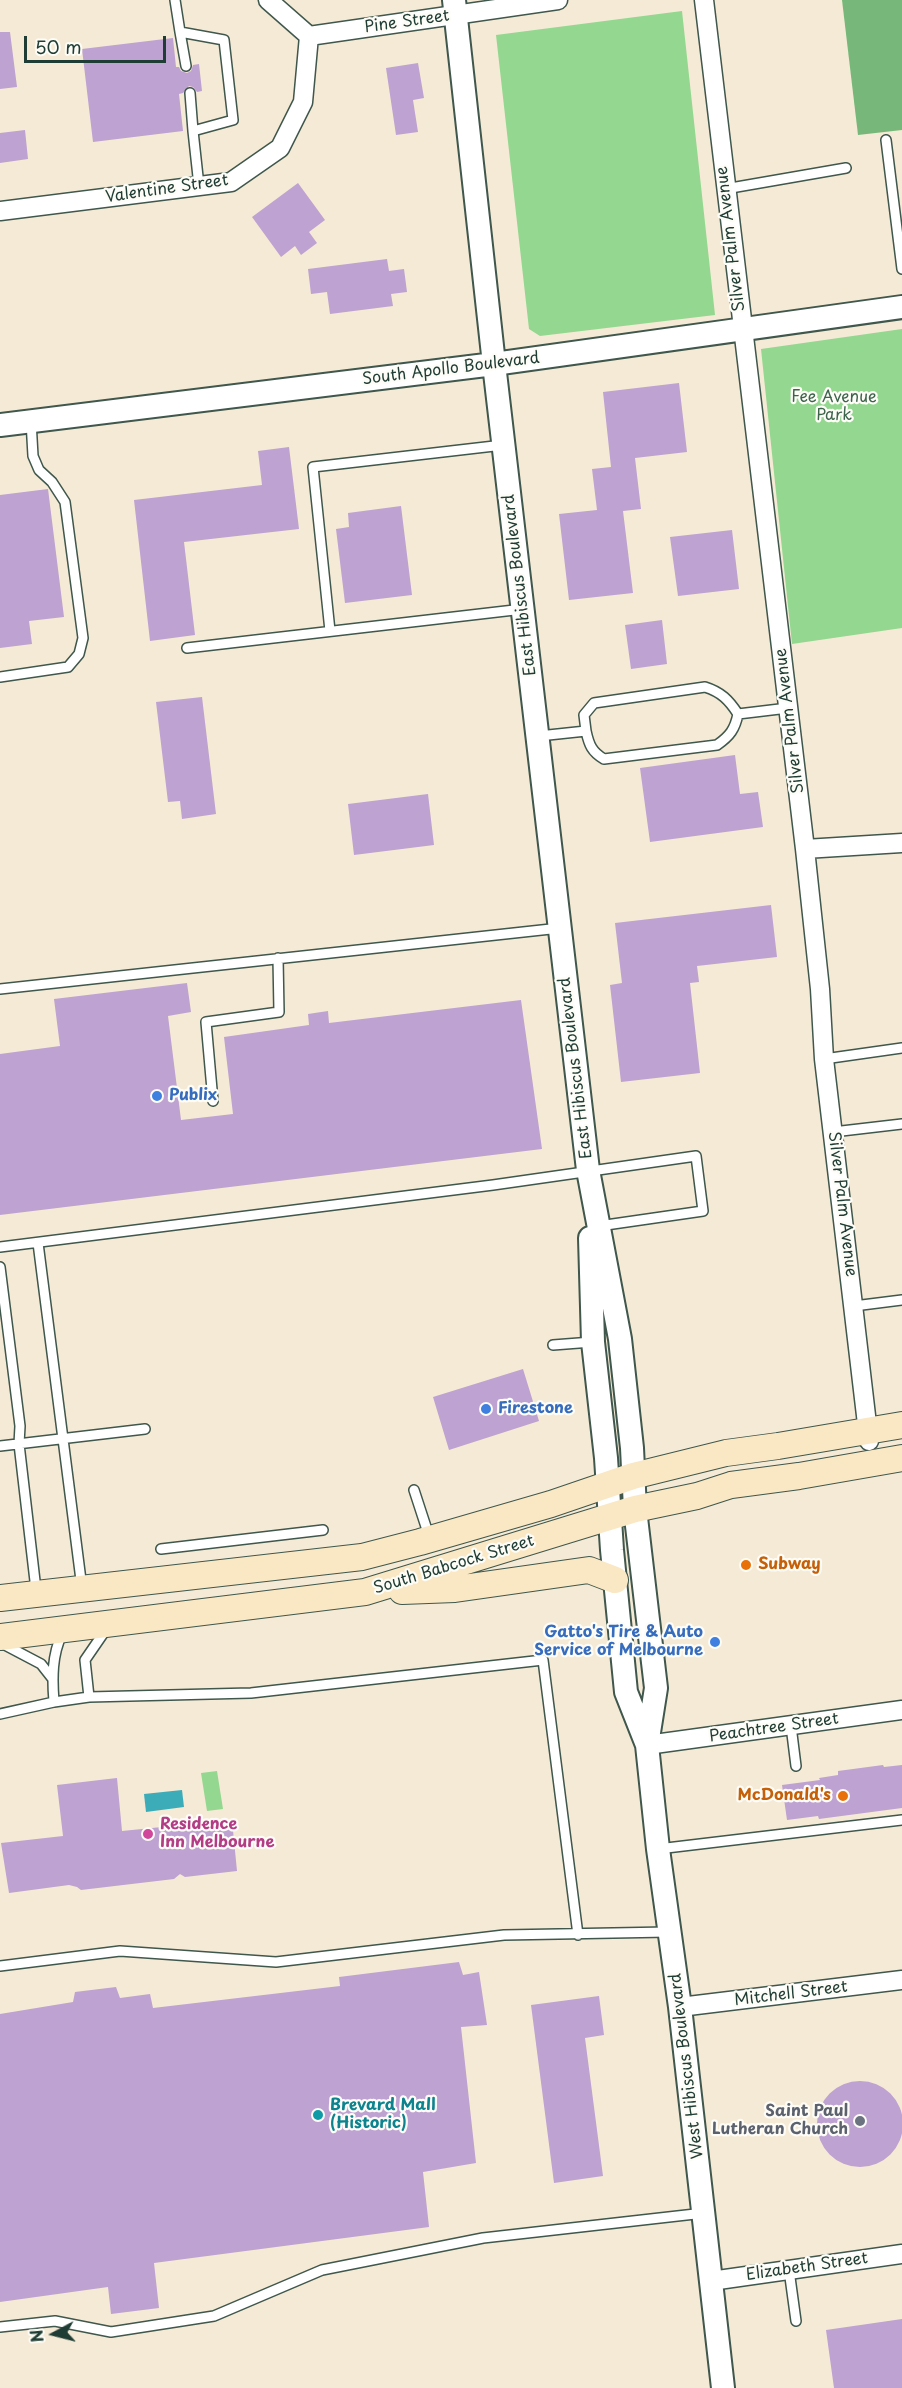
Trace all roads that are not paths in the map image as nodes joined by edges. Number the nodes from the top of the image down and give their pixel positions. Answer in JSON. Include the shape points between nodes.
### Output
{"nodes":[{"id":1,"x":175,"y":0,"type":"edge"},
{"id":2,"x":268,"y":0,"type":"edge"},
{"id":3,"x":558,"y":0,"type":"edge"},
{"id":4,"x":704,"y":0,"type":"edge"},
{"id":5,"x":455,"y":8,"type":"edge"},
{"id":6,"x":180,"y":32,"type":"junction"},
{"id":7,"x":309,"y":36,"type":"junction"},
{"id":8,"x":186,"y":66,"type":"dead end"},
{"id":9,"x":190,"y":93,"type":"dead end"},
{"id":10,"x":193,"y":131,"type":"junction"},
{"id":11,"x":886,"y":140,"type":"dead end"},
{"id":12,"x":846,"y":168,"type":"dead end"},
{"id":13,"x":199,"y":186,"type":"junction"},
{"id":14,"x":725,"y":189,"type":"junction"},
{"id":15,"x":0,"y":211,"type":"edge"},
{"id":16,"x":902,"y":269,"type":"edge"},
{"id":17,"x":902,"y":307,"type":"edge"},
{"id":18,"x":742,"y":330,"type":"junction"},
{"id":19,"x":494,"y":364,"type":"junction"},
{"id":20,"x":31,"y":421,"type":"junction"},
{"id":21,"x":0,"y":425,"type":"edge"},
{"id":22,"x":503,"y":445,"type":"junction"},
{"id":23,"x":523,"y":609,"type":"junction"},
{"id":24,"x":330,"y":631,"type":"junction"},
{"id":25,"x":187,"y":648,"type":"dead end"},
{"id":26,"x":0,"y":677,"type":"edge"},
{"id":27,"x":788,"y":708,"type":"junction"},
{"id":28,"x":738,"y":714,"type":"junction"},
{"id":29,"x":586,"y":731,"type":"junction"},
{"id":30,"x":537,"y":736,"type":"junction"},
{"id":31,"x":902,"y":843,"type":"edge"},
{"id":32,"x":805,"y":849,"type":"junction"},
{"id":33,"x":560,"y":928,"type":"junction"},
{"id":34,"x":278,"y":958,"type":"junction"},
{"id":35,"x":0,"y":989,"type":"edge"},
{"id":36,"x":902,"y":1048,"type":"edge"},
{"id":37,"x":824,"y":1059,"type":"junction"},
{"id":38,"x":213,"y":1101,"type":"dead end"},
{"id":39,"x":902,"y":1124,"type":"edge"},
{"id":40,"x":833,"y":1132,"type":"junction"},
{"id":41,"x":588,"y":1170,"type":"junction"},
{"id":42,"x":599,"y":1226,"type":"junction"},
{"id":43,"x":38,"y":1243,"type":"junction"},
{"id":44,"x":0,"y":1247,"type":"edge"},
{"id":45,"x":0,"y":1267,"type":"edge"},
{"id":46,"x":902,"y":1300,"type":"edge"},
{"id":47,"x":854,"y":1306,"type":"junction"},
{"id":48,"x":592,"y":1342,"type":"junction"},
{"id":49,"x":553,"y":1346,"type":"dead end"},
{"id":50,"x":902,"y":1425,"type":"edge"},
{"id":51,"x":145,"y":1429,"type":"dead end"},
{"id":52,"x":868,"y":1437,"type":"junction"},
{"id":53,"x":64,"y":1438,"type":"junction"},
{"id":54,"x":20,"y":1444,"type":"junction"},
{"id":55,"x":0,"y":1446,"type":"edge"},
{"id":56,"x":902,"y":1458,"type":"edge"},
{"id":57,"x":633,"y":1476,"type":"junction"},
{"id":58,"x":607,"y":1485,"type":"junction"},
{"id":59,"x":414,"y":1490,"type":"dead end"},
{"id":60,"x":635,"y":1509,"type":"junction"},
{"id":61,"x":609,"y":1517,"type":"junction"},
{"id":62,"x":323,"y":1530,"type":"dead end"},
{"id":63,"x":430,"y":1539,"type":"junction"},
{"id":64,"x":161,"y":1549,"type":"dead end"},
{"id":65,"x":615,"y":1580,"type":"junction"},
{"id":66,"x":131,"y":1582,"type":"junction"},
{"id":67,"x":82,"y":1588,"type":"junction"},
{"id":68,"x":365,"y":1592,"type":"junction"},
{"id":69,"x":34,"y":1594,"type":"junction"},
{"id":70,"x":0,"y":1598,"type":"edge"},
{"id":71,"x":110,"y":1624,"type":"junction"},
{"id":72,"x":64,"y":1629,"type":"junction"},
{"id":73,"x":0,"y":1636,"type":"edge"},
{"id":74,"x":0,"y":1642,"type":"edge"},
{"id":75,"x":52,"y":1678,"type":"junction"},
{"id":76,"x":89,"y":1697,"type":"junction"},
{"id":77,"x":54,"y":1702,"type":"junction"},
{"id":78,"x":902,"y":1710,"type":"edge"},
{"id":79,"x":0,"y":1714,"type":"edge"},
{"id":80,"x":791,"y":1726,"type":"junction"},
{"id":81,"x":646,"y":1745,"type":"junction"},
{"id":82,"x":796,"y":1766,"type":"dead end"},
{"id":83,"x":902,"y":1820,"type":"edge"},
{"id":84,"x":658,"y":1849,"type":"junction"},
{"id":85,"x":670,"y":1932,"type":"junction"},
{"id":86,"x":578,"y":1935,"type":"junction"},
{"id":87,"x":0,"y":1966,"type":"edge"},
{"id":88,"x":902,"y":1980,"type":"edge"},
{"id":89,"x":680,"y":2007,"type":"junction"},
{"id":90,"x":704,"y":2213,"type":"junction"},
{"id":91,"x":902,"y":2254,"type":"edge"},
{"id":92,"x":789,"y":2270,"type":"junction"},
{"id":93,"x":711,"y":2281,"type":"junction"},
{"id":94,"x":796,"y":2321,"type":"dead end"},
{"id":95,"x":0,"y":2327,"type":"edge"},
{"id":96,"x":723,"y":2388,"type":"edge"}],
"edges":[{"from":1,"to":6,"type":"lane"},
{"from":2,"to":7,"type":"street"},
{"from":3,"to":5,"type":"street","name":"Pine Street"},
{"from":4,"to":14,"type":"street","name":"Silver Palm Avenue"},
{"from":5,"to":7,"type":"street","name":"Pine Street"},
{"from":5,"to":19,"type":"street","name":"East Hibiscus Boulevard"},
{"from":6,"to":8,"type":"lane"},
{"from":6,"to":10,"type":"lane","via":[[224,40],[233,120]]},
{"from":7,"to":13,"type":"street","name":"Valentine Street","via":[[303,102],[280,148],[231,182]]},
{"from":9,"to":10,"type":"lane"},
{"from":10,"to":13,"type":"lane"},
{"from":11,"to":16,"type":"lane"},
{"from":12,"to":14,"type":"lane"},
{"from":13,"to":15,"type":"street","name":"Valentine Street"},
{"from":14,"to":18,"type":"street","name":"Silver Palm Avenue"},
{"from":17,"to":18,"type":"street","name":"South Apollo Boulevard"},
{"from":18,"to":19,"type":"street","name":"South Apollo Boulevard"},
{"from":18,"to":27,"type":"street","name":"Silver Palm Avenue"},
{"from":19,"to":20,"type":"street","name":"South Apollo Boulevard"},
{"from":19,"to":22,"type":"street","name":"East Hibiscus Boulevard"},
{"from":20,"to":21,"type":"street","name":"South Apollo Boulevard"},
{"from":20,"to":26,"type":"lane","via":[[33,456],[39,470],[65,502],[83,638],[79,654],[68,667]]},
{"from":22,"to":23,"type":"street","name":"East Hibiscus Boulevard"},
{"from":22,"to":24,"type":"lane","via":[[313,467]]},
{"from":23,"to":24,"type":"lane"},
{"from":23,"to":30,"type":"street","name":"East Hibiscus Boulevard"},
{"from":24,"to":25,"type":"lane"},
{"from":27,"to":28,"type":"lane"},
{"from":27,"to":32,"type":"street","name":"Silver Palm Avenue"},
{"from":28,"to":29,"type":"lane","via":[[728,699],[705,687],[594,703],[584,715]]},
{"from":28,"to":29,"type":"lane","via":[[736,727],[717,745],[604,759],[594,754]]},
{"from":29,"to":30,"type":"lane"},
{"from":30,"to":33,"type":"street","name":"East Hibiscus Boulevard"},
{"from":31,"to":32,"type":"street"},
{"from":32,"to":37,"type":"street","name":"Silver Palm Avenue"},
{"from":33,"to":34,"type":"lane"},
{"from":33,"to":41,"type":"street","name":"East Hibiscus Boulevard"},
{"from":34,"to":35,"type":"lane"},
{"from":34,"to":38,"type":"lane","via":[[279,1012],[206,1023]]},
{"from":36,"to":37,"type":"lane"},
{"from":37,"to":40,"type":"street","name":"Silver Palm Avenue"},
{"from":39,"to":40,"type":"lane"},
{"from":40,"to":47,"type":"street","name":"Silver Palm Avenue"},
{"from":41,"to":42,"type":"street","name":"East Hibiscus Boulevard"},
{"from":41,"to":42,"type":"lane","via":[[696,1156],[703,1211]]},
{"from":41,"to":43,"type":"lane"},
{"from":41,"to":48,"type":"street","name":"East Hibiscus Boulevard"},
{"from":42,"to":57,"type":"street","name":"East Hibiscus Boulevard","via":[[620,1339]]},
{"from":43,"to":44,"type":"lane"},
{"from":43,"to":53,"type":"lane"},
{"from":45,"to":54,"type":"lane"},
{"from":46,"to":47,"type":"lane"},
{"from":47,"to":52,"type":"street","name":"Silver Palm Avenue"},
{"from":48,"to":49,"type":"lane"},
{"from":48,"to":58,"type":"street","name":"East Hibiscus Boulevard"},
{"from":50,"to":52,"type":"main road","name":"South Babcock Street"},
{"from":51,"to":53,"type":"lane"},
{"from":52,"to":57,"type":"main road","name":"South Babcock Street","via":[[726,1453]]},
{"from":53,"to":54,"type":"lane"},
{"from":53,"to":67,"type":"lane"},
{"from":54,"to":55,"type":"lane"},
{"from":54,"to":69,"type":"lane","via":[[34,1561]]},
{"from":56,"to":60,"type":"main road","name":"South Babcock Street","via":[[731,1485]]},
{"from":57,"to":58,"type":"main road","name":"South Babcock Street"},
{"from":57,"to":60,"type":"street","name":"East Hibiscus Boulevard"},
{"from":58,"to":61,"type":"street","name":"East Hibiscus Boulevard"},
{"from":58,"to":63,"type":"main road","name":"South Babcock Street"},
{"from":59,"to":63,"type":"lane"},
{"from":60,"to":61,"type":"main road","name":"South Babcock Street"},
{"from":60,"to":81,"type":"street","name":"West Hibiscus Boulevard","via":[[656,1688]]},
{"from":61,"to":65,"type":"street","name":"West Hibiscus Boulevard"},
{"from":61,"to":68,"type":"main road","name":"South Babcock Street"},
{"from":62,"to":64,"type":"lane"},
{"from":63,"to":66,"type":"main road","name":"South Babcock Street","via":[[362,1557]]},
{"from":65,"to":68,"type":"main road","via":[[589,1570],[455,1589]]},
{"from":65,"to":81,"type":"street","name":"West Hibiscus Boulevard","via":[[626,1692]]},
{"from":66,"to":67,"type":"main road","name":"South Babcock Street"},
{"from":66,"to":72,"type":"main road","via":[[81,1611]]},
{"from":67,"to":69,"type":"main road","name":"South Babcock Street"},
{"from":67,"to":73,"type":"main road","via":[[42,1622]]},
{"from":68,"to":71,"type":"main road","name":"South Babcock Street"},
{"from":69,"to":70,"type":"main road","name":"South Babcock Street"},
{"from":71,"to":72,"type":"main road","name":"South Babcock Street"},
{"from":71,"to":76,"type":"lane","via":[[85,1660]]},
{"from":72,"to":73,"type":"main road","name":"South Babcock Street"},
{"from":72,"to":75,"type":"lane","via":[[55,1648]]},
{"from":74,"to":75,"type":"lane","via":[[41,1664]]},
{"from":75,"to":77,"type":"lane"},
{"from":76,"to":77,"type":"lane"},
{"from":76,"to":86,"type":"lane","via":[[251,1694],[543,1660]]},
{"from":77,"to":79,"type":"lane"},
{"from":78,"to":80,"type":"street","name":"Peachtree Street"},
{"from":80,"to":81,"type":"street","name":"Peachtree Street"},
{"from":80,"to":82,"type":"lane"},
{"from":81,"to":84,"type":"street","name":"West Hibiscus Boulevard"},
{"from":83,"to":84,"type":"lane"},
{"from":84,"to":85,"type":"street","name":"West Hibiscus Boulevard"},
{"from":85,"to":86,"type":"lane"},
{"from":85,"to":89,"type":"street","name":"West Hibiscus Boulevard"},
{"from":86,"to":87,"type":"lane","via":[[504,1935],[276,1962],[120,1951]]},
{"from":88,"to":89,"type":"street","name":"Mitchell Street"},
{"from":89,"to":90,"type":"street","name":"West Hibiscus Boulevard"},
{"from":90,"to":93,"type":"street","name":"West Hibiscus Boulevard"},
{"from":90,"to":95,"type":"lane","via":[[483,2238],[322,2270],[214,2316],[111,2332],[55,2321]]},
{"from":91,"to":92,"type":"street","name":"Elizabeth Street"},
{"from":92,"to":93,"type":"street","name":"Elizabeth Street"},
{"from":92,"to":94,"type":"lane"},
{"from":93,"to":96,"type":"street","name":"West Hibiscus Boulevard"}]}
